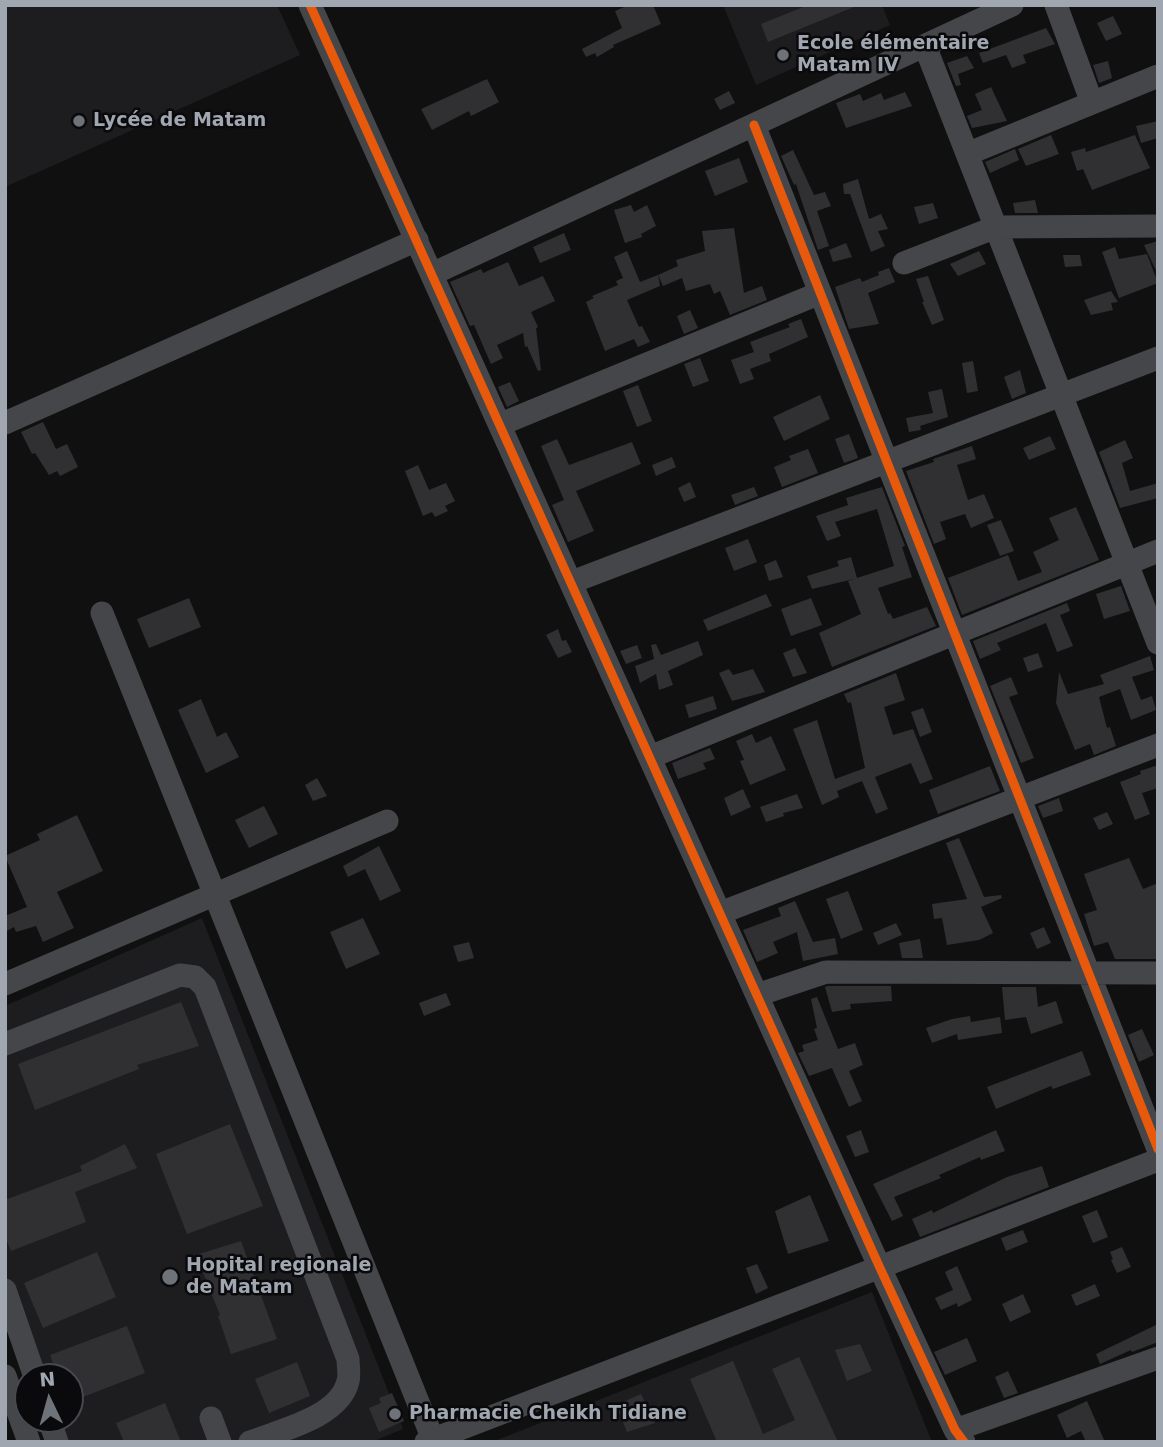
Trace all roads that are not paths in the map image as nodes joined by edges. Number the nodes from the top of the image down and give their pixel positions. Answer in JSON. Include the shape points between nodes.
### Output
{"nodes":[{"id":1,"x":310,"y":5,"type":"edge"},
{"id":2,"x":1012,"y":5,"type":"edge"},
{"id":3,"x":1056,"y":5,"type":"edge"},
{"id":4,"x":925,"y":46,"type":"junction"},
{"id":5,"x":1158,"y":76,"type":"edge"},
{"id":6,"x":1092,"y":103,"type":"junction"},
{"id":7,"x":754,"y":125,"type":"junction"},
{"id":8,"x":967,"y":153,"type":"junction"},
{"id":9,"x":1158,"y":226,"type":"edge"},
{"id":10,"x":996,"y":228,"type":"junction"},
{"id":11,"x":417,"y":240,"type":"junction"},
{"id":12,"x":904,"y":263,"type":"dead end"},
{"id":13,"x":432,"y":274,"type":"junction"},
{"id":14,"x":820,"y":293,"type":"junction"},
{"id":15,"x":1158,"y":358,"type":"edge"},
{"id":16,"x":1062,"y":396,"type":"junction"},
{"id":17,"x":5,"y":422,"type":"edge"},
{"id":18,"x":501,"y":424,"type":"junction"},
{"id":19,"x":887,"y":463,"type":"junction"},
{"id":20,"x":1158,"y":551,"type":"edge"},
{"id":21,"x":1127,"y":564,"type":"junction"},
{"id":22,"x":572,"y":582,"type":"junction"},
{"id":23,"x":102,"y":613,"type":"dead end"},
{"id":24,"x":954,"y":634,"type":"junction"},
{"id":25,"x":1158,"y":643,"type":"edge"},
{"id":26,"x":1158,"y":745,"type":"edge"},
{"id":27,"x":650,"y":757,"type":"junction"},
{"id":28,"x":1019,"y":798,"type":"junction"},
{"id":29,"x":387,"y":821,"type":"dead end"},
{"id":30,"x":215,"y":895,"type":"junction"},
{"id":31,"x":720,"y":913,"type":"junction"},
{"id":32,"x":1088,"y":972,"type":"junction"},
{"id":33,"x":1158,"y":973,"type":"edge"},
{"id":34,"x":5,"y":984,"type":"edge"},
{"id":35,"x":757,"y":995,"type":"junction"},
{"id":36,"x":5,"y":1044,"type":"edge"},
{"id":37,"x":1158,"y":1149,"type":"edge"},
{"id":38,"x":1158,"y":1160,"type":"edge"},
{"id":39,"x":880,"y":1268,"type":"junction"},
{"id":40,"x":5,"y":1290,"type":"edge"},
{"id":41,"x":1158,"y":1359,"type":"edge"},
{"id":42,"x":30,"y":1363,"type":"edge"},
{"id":43,"x":5,"y":1376,"type":"edge"},
{"id":44,"x":211,"y":1418,"type":"dead end"},
{"id":45,"x":960,"y":1436,"type":"edge"},
{"id":46,"x":431,"y":1441,"type":"edge"},
{"id":47,"x":29,"y":1442,"type":"edge"},
{"id":48,"x":220,"y":1442,"type":"edge"},
{"id":49,"x":250,"y":1442,"type":"edge"}],
"edges":[{"from":1,"to":11,"type":"street"},
{"from":2,"to":4,"type":"street"},
{"from":3,"to":6,"type":"street"},
{"from":4,"to":7,"type":"street"},
{"from":4,"to":8,"type":"street"},
{"from":5,"to":6,"type":"street"},
{"from":6,"to":8,"type":"street"},
{"from":7,"to":13,"type":"street"},
{"from":7,"to":14,"type":"street"},
{"from":8,"to":10,"type":"street"},
{"from":9,"to":10,"type":"street"},
{"from":10,"to":12,"type":"street"},
{"from":10,"to":16,"type":"street"},
{"from":11,"to":13,"type":"street"},
{"from":11,"to":17,"type":"street"},
{"from":13,"to":18,"type":"street"},
{"from":14,"to":18,"type":"street"},
{"from":14,"to":19,"type":"street"},
{"from":15,"to":16,"type":"street"},
{"from":16,"to":19,"type":"street"},
{"from":16,"to":21,"type":"street"},
{"from":18,"to":22,"type":"street"},
{"from":19,"to":22,"type":"street"},
{"from":19,"to":24,"type":"street"},
{"from":20,"to":21,"type":"street"},
{"from":21,"to":24,"type":"street"},
{"from":21,"to":25,"type":"street"},
{"from":22,"to":27,"type":"street"},
{"from":23,"to":30,"type":"street"},
{"from":24,"to":27,"type":"street"},
{"from":24,"to":28,"type":"street"},
{"from":26,"to":28,"type":"street"},
{"from":27,"to":31,"type":"street"},
{"from":28,"to":31,"type":"street"},
{"from":28,"to":32,"type":"street"},
{"from":29,"to":30,"type":"street"},
{"from":30,"to":34,"type":"street"},
{"from":30,"to":46,"type":"street"},
{"from":31,"to":35,"type":"street"},
{"from":32,"to":33,"type":"street"},
{"from":32,"to":35,"type":"street","via":[[826,972]]},
{"from":32,"to":37,"type":"street"},
{"from":35,"to":39,"type":"street"},
{"from":36,"to":49,"type":"street","via":[[180,975],[195,977],[205,987],[348,1359],[349,1380],[333,1407]]},
{"from":38,"to":39,"type":"street"},
{"from":39,"to":45,"type":"street"},
{"from":39,"to":46,"type":"street"},
{"from":40,"to":42,"type":"street"},
{"from":41,"to":45,"type":"street"},
{"from":43,"to":47,"type":"street"},
{"from":44,"to":48,"type":"street"}]}
